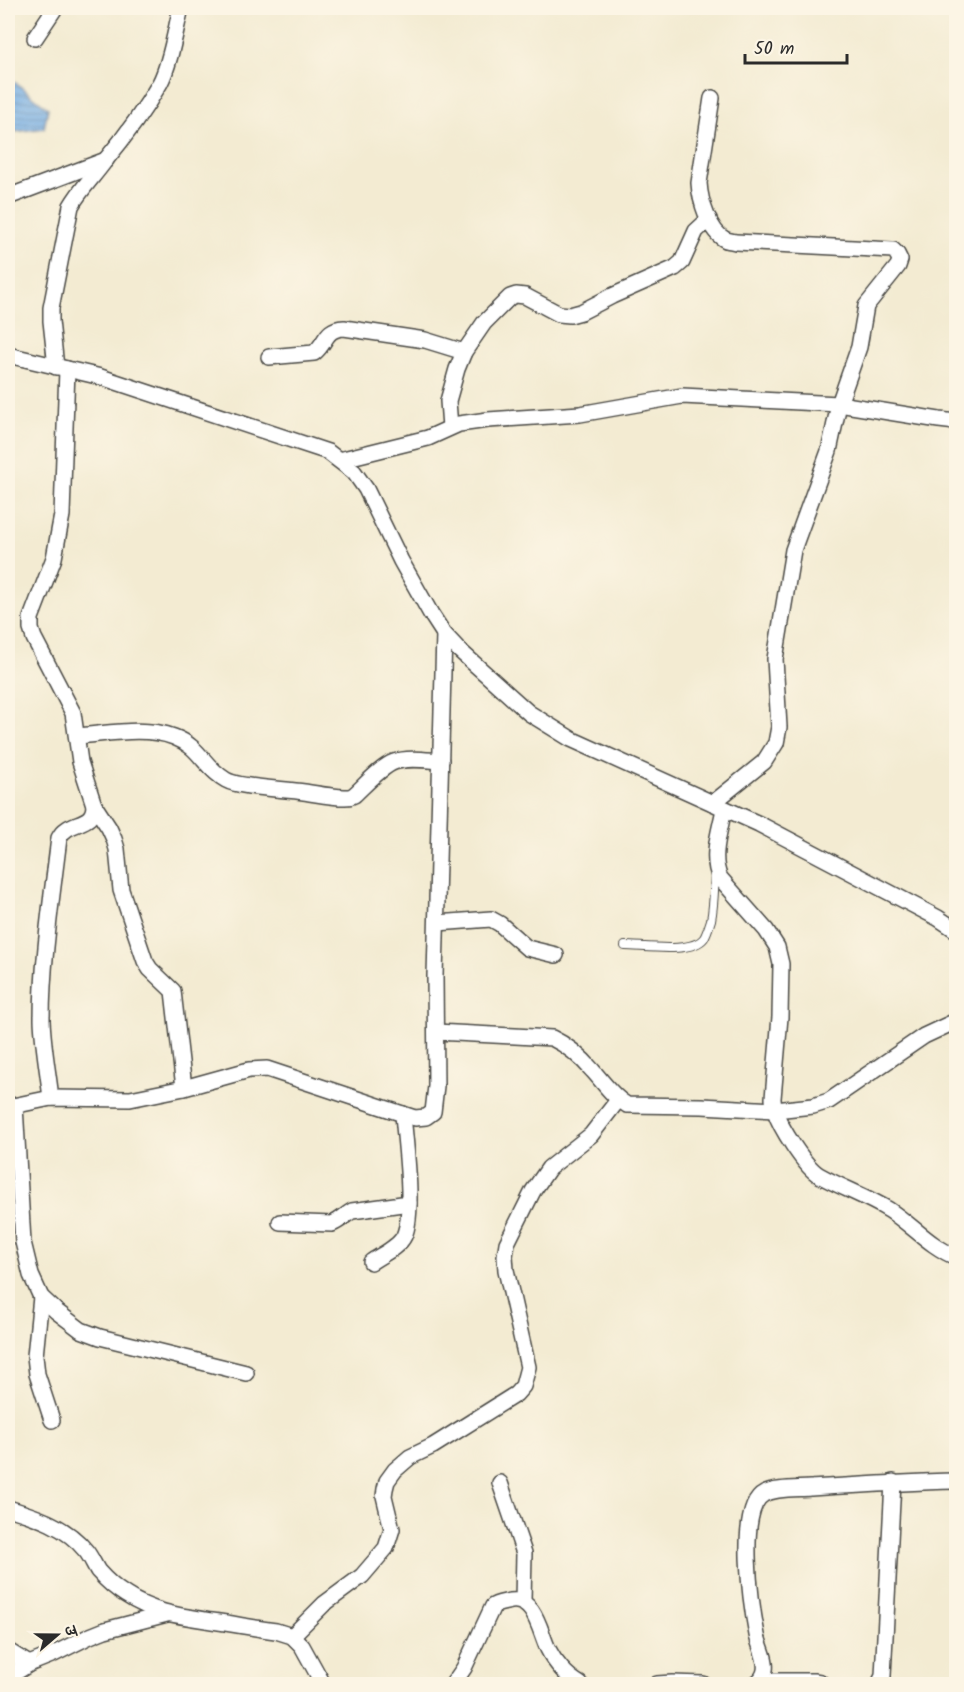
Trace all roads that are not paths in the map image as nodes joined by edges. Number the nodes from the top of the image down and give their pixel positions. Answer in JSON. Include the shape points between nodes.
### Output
{"nodes":[{"id":1,"x":55,"y":8,"type":"edge"},
{"id":2,"x":181,"y":8,"type":"edge"},
{"id":3,"x":36,"y":38,"type":"dead end"},
{"id":4,"x":712,"y":98,"type":"dead end"},
{"id":5,"x":106,"y":160,"type":"junction"},
{"id":6,"x":8,"y":197,"type":"edge"},
{"id":7,"x":709,"y":219,"type":"junction"},
{"id":8,"x":464,"y":352,"type":"junction"},
{"id":9,"x":8,"y":355,"type":"edge"},
{"id":10,"x":269,"y":357,"type":"dead end"},
{"id":11,"x":61,"y":368,"type":"junction"},
{"id":12,"x":839,"y":404,"type":"junction"},
{"id":13,"x":957,"y":422,"type":"edge"},
{"id":14,"x":450,"y":427,"type":"junction"},
{"id":15,"x":339,"y":460,"type":"junction"},
{"id":16,"x":444,"y":634,"type":"junction"},
{"id":17,"x":77,"y":736,"type":"junction"},
{"id":18,"x":441,"y":760,"type":"junction"},
{"id":19,"x":94,"y":806,"type":"junction"},
{"id":20,"x":719,"y":806,"type":"junction"},
{"id":21,"x":716,"y":868,"type":"junction"},
{"id":22,"x":437,"y":923,"type":"junction"},
{"id":23,"x":957,"y":930,"type":"edge"},
{"id":24,"x":625,"y":946,"type":"dead end"},
{"id":25,"x":556,"y":955,"type":"dead end"},
{"id":26,"x":957,"y":1021,"type":"edge"},
{"id":27,"x":436,"y":1032,"type":"junction"},
{"id":28,"x":184,"y":1088,"type":"junction"},
{"id":29,"x":51,"y":1098,"type":"junction"},
{"id":30,"x":618,"y":1100,"type":"junction"},
{"id":31,"x":11,"y":1107,"type":"edge"},
{"id":32,"x":775,"y":1110,"type":"junction"},
{"id":33,"x":403,"y":1114,"type":"junction"},
{"id":34,"x":410,"y":1203,"type":"junction"},
{"id":35,"x":280,"y":1222,"type":"dead end"},
{"id":36,"x":957,"y":1257,"type":"edge"},
{"id":37,"x":371,"y":1262,"type":"dead end"},
{"id":38,"x":41,"y":1297,"type":"junction"},
{"id":39,"x":246,"y":1372,"type":"dead end"},
{"id":40,"x":52,"y":1420,"type":"dead end"},
{"id":41,"x":957,"y":1481,"type":"edge"},
{"id":42,"x":893,"y":1482,"type":"junction"},
{"id":43,"x":500,"y":1483,"type":"dead end"},
{"id":44,"x":8,"y":1508,"type":"edge"},
{"id":45,"x":523,"y":1601,"type":"junction"},
{"id":46,"x":167,"y":1614,"type":"junction"},
{"id":47,"x":292,"y":1636,"type":"junction"},
{"id":48,"x":8,"y":1651,"type":"edge"},
{"id":49,"x":29,"y":1664,"type":"junction"},
{"id":50,"x":8,"y":1677,"type":"edge"},
{"id":51,"x":757,"y":1683,"type":"edge"},
{"id":52,"x":323,"y":1684,"type":"edge"},
{"id":53,"x":453,"y":1684,"type":"edge"},
{"id":54,"x":580,"y":1684,"type":"edge"},
{"id":55,"x":657,"y":1684,"type":"edge"},
{"id":56,"x":703,"y":1684,"type":"edge"},
{"id":57,"x":822,"y":1684,"type":"edge"},
{"id":58,"x":879,"y":1684,"type":"edge"}],
"edges":[{"from":1,"to":3,"type":"street"},
{"from":2,"to":5,"type":"street","via":[[160,82]]},
{"from":4,"to":7,"type":"street","via":[[699,183]]},
{"from":5,"to":6,"type":"street"},
{"from":5,"to":11,"type":"street","via":[[71,206],[51,308]]},
{"from":7,"to":8,"type":"street","via":[[696,231],[682,262],[675,268],[570,315],[559,314],[525,296],[510,297],[484,322]]},
{"from":7,"to":12,"type":"street","via":[[726,240],[736,242],[885,249],[897,254],[898,266],[866,306],[859,347]]},
{"from":8,"to":10,"type":"street","via":[[425,340],[336,328],[314,353]]},
{"from":8,"to":14,"type":"street","via":[[448,401]]},
{"from":9,"to":11,"type":"street"},
{"from":11,"to":15,"type":"street","via":[[101,377],[328,452]]},
{"from":11,"to":17,"type":"street","via":[[62,515],[54,558],[31,629],[73,713]]},
{"from":12,"to":13,"type":"street"},
{"from":12,"to":14,"type":"street","via":[[682,396],[580,414],[488,420]]},
{"from":12,"to":20,"type":"street","via":[[824,467],[793,550],[776,660],[776,742],[764,762]]},
{"from":14,"to":15,"type":"street","via":[[428,438]]},
{"from":15,"to":16,"type":"street","via":[[366,489],[401,561]]},
{"from":16,"to":18,"type":"street"},
{"from":16,"to":20,"type":"street","via":[[529,713],[562,734]]},
{"from":17,"to":18,"type":"street","via":[[161,733],[187,742],[214,771],[233,783],[331,796],[354,795],[396,761]]},
{"from":17,"to":19,"type":"street"},
{"from":18,"to":22,"type":"street"},
{"from":19,"to":28,"type":"street","via":[[114,839],[121,890],[145,961],[173,991]]},
{"from":19,"to":29,"type":"street","via":[[91,818],[67,828],[59,838],[42,1023]]},
{"from":20,"to":21,"type":"street"},
{"from":20,"to":23,"type":"street"},
{"from":21,"to":24,"type":"lane","via":[[711,919],[704,938],[690,946]]},
{"from":21,"to":32,"type":"street","via":[[777,947],[781,964]]},
{"from":22,"to":25,"type":"street","via":[[491,919],[527,948]]},
{"from":22,"to":27,"type":"street"},
{"from":26,"to":32,"type":"street","via":[[924,1036],[829,1101]]},
{"from":27,"to":30,"type":"street","via":[[552,1038],[578,1054]]},
{"from":27,"to":33,"type":"street","via":[[433,1112],[426,1118]]},
{"from":28,"to":29,"type":"street","via":[[130,1099]]},
{"from":28,"to":33,"type":"street","via":[[249,1070],[267,1069]]},
{"from":29,"to":31,"type":"street"},
{"from":30,"to":32,"type":"street","via":[[639,1106]]},
{"from":30,"to":47,"type":"street","via":[[591,1135],[549,1168],[507,1243],[506,1270],[528,1367],[523,1386],[395,1470],[387,1481],[384,1496],[392,1529],[386,1548],[362,1576],[324,1604]]},
{"from":31,"to":38,"type":"street","via":[[23,1242]]},
{"from":32,"to":36,"type":"street","via":[[800,1155],[816,1174],[869,1198],[944,1252]]},
{"from":33,"to":34,"type":"street"},
{"from":34,"to":35,"type":"street","via":[[352,1211],[332,1224]]},
{"from":34,"to":37,"type":"street","via":[[404,1237]]},
{"from":38,"to":39,"type":"street","via":[[81,1330],[100,1337]]},
{"from":38,"to":40,"type":"street","via":[[35,1356]]},
{"from":41,"to":42,"type":"street"},
{"from":42,"to":51,"type":"street","via":[[768,1492],[756,1501],[748,1539],[748,1584],[766,1669]]},
{"from":42,"to":58,"type":"street","via":[[883,1676]]},
{"from":43,"to":45,"type":"street","via":[[524,1554]]},
{"from":44,"to":46,"type":"street","via":[[59,1527],[86,1551],[98,1570],[117,1588],[141,1604]]},
{"from":45,"to":53,"type":"street","via":[[493,1606]]},
{"from":45,"to":54,"type":"street","via":[[536,1618],[556,1663]]},
{"from":46,"to":47,"type":"street"},
{"from":46,"to":49,"type":"street","via":[[105,1630]]},
{"from":47,"to":52,"type":"street"},
{"from":48,"to":49,"type":"street"},
{"from":49,"to":50,"type":"street"},
{"from":51,"to":57,"type":"street"},
{"from":55,"to":56,"type":"street"}]}
